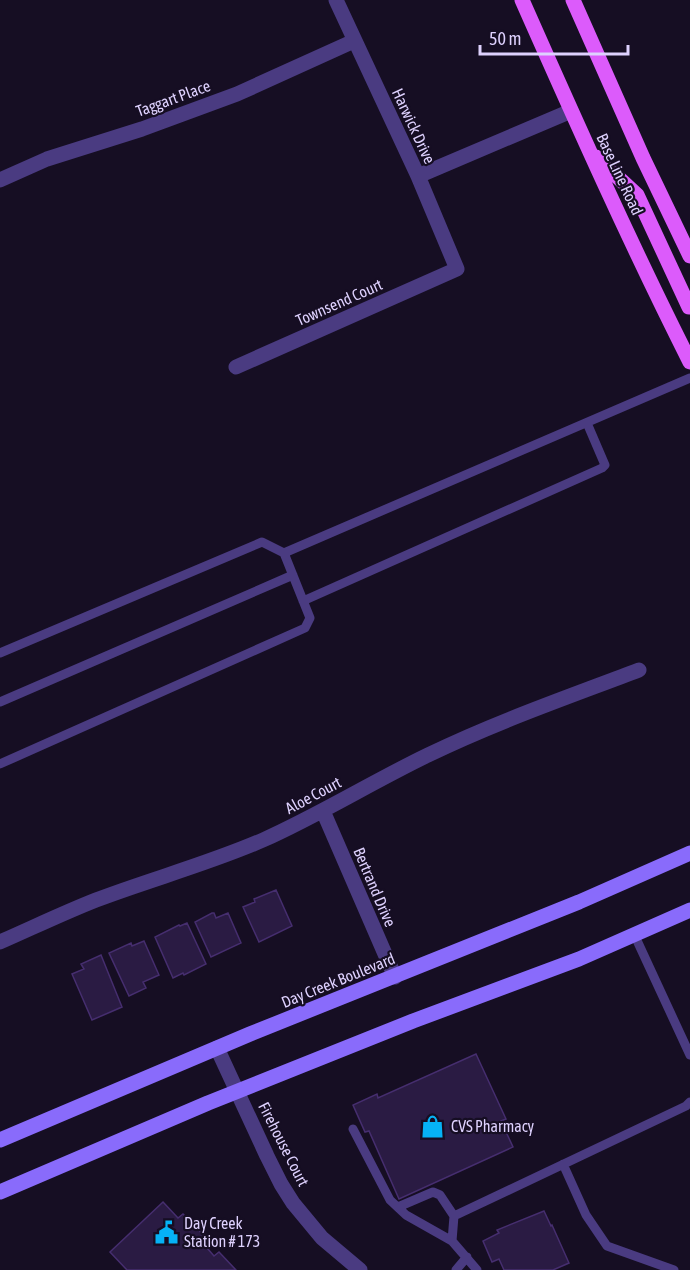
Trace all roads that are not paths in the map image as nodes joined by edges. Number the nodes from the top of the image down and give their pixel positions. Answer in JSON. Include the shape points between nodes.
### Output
{"nodes":[{"id":1,"x":336,"y":0,"type":"edge"},
{"id":2,"x":522,"y":0,"type":"edge"},
{"id":3,"x":573,"y":0,"type":"edge"},
{"id":4,"x":354,"y":40,"type":"junction"},
{"id":5,"x":571,"y":111,"type":"junction"},
{"id":6,"x":590,"y":151,"type":"junction"},
{"id":7,"x":418,"y":176,"type":"junction"},
{"id":8,"x":0,"y":180,"type":"edge"},
{"id":9,"x":690,"y":256,"type":"edge"},
{"id":10,"x":457,"y":269,"type":"joint"},
{"id":11,"x":690,"y":307,"type":"edge"},
{"id":12,"x":690,"y":362,"type":"edge"},
{"id":13,"x":236,"y":367,"type":"dead end"},
{"id":14,"x":690,"y":378,"type":"edge"},
{"id":15,"x":587,"y":423,"type":"junction"},
{"id":16,"x":284,"y":553,"type":"junction"},
{"id":17,"x":293,"y":575,"type":"junction"},
{"id":18,"x":303,"y":602,"type":"junction"},
{"id":19,"x":0,"y":653,"type":"edge"},
{"id":20,"x":639,"y":670,"type":"dead end"},
{"id":21,"x":0,"y":702,"type":"edge"},
{"id":22,"x":0,"y":764,"type":"edge"},
{"id":23,"x":323,"y":811,"type":"junction"},
{"id":24,"x":690,"y":853,"type":"edge"},
{"id":25,"x":690,"y":910,"type":"edge"},
{"id":26,"x":634,"y":934,"type":"junction"},
{"id":27,"x":0,"y":942,"type":"edge"},
{"id":28,"x":395,"y":977,"type":"junction"},
{"id":29,"x":218,"y":1048,"type":"junction"},
{"id":30,"x":690,"y":1055,"type":"edge"},
{"id":31,"x":237,"y":1091,"type":"junction"},
{"id":32,"x":690,"y":1102,"type":"edge"},
{"id":33,"x":353,"y":1129,"type":"dead end"},
{"id":34,"x":0,"y":1140,"type":"edge"},
{"id":35,"x":563,"y":1164,"type":"junction"},
{"id":36,"x":0,"y":1192,"type":"edge"},
{"id":37,"x":398,"y":1208,"type":"junction"},
{"id":38,"x":454,"y":1215,"type":"junction"},
{"id":39,"x":452,"y":1241,"type":"junction"},
{"id":40,"x":467,"y":1257,"type":"junction"},
{"id":41,"x":360,"y":1270,"type":"edge"},
{"id":42,"x":456,"y":1270,"type":"edge"},
{"id":43,"x":477,"y":1270,"type":"edge"},
{"id":44,"x":674,"y":1270,"type":"edge"}],
"edges":[{"from":1,"to":4,"type":"street","name":"Harwick Drive"},
{"from":2,"to":5,"type":"main road","name":"Base Line Road"},
{"from":3,"to":9,"type":"main road","name":"Base Line Road"},
{"from":4,"to":7,"type":"street","name":"Harwick Drive"},
{"from":4,"to":8,"type":"street","name":"Taggart Place","via":[[237,94],[47,159]]},
{"from":5,"to":6,"type":"main road","name":"Base Line Road"},
{"from":5,"to":7,"type":"street"},
{"from":6,"to":11,"type":"main road","via":[[637,195]]},
{"from":6,"to":12,"type":"main road","name":"Base Line Road"},
{"from":7,"to":10,"type":"street","name":"Harwick Drive"},
{"from":10,"to":13,"type":"street","name":"Townsend Court"},
{"from":14,"to":15,"type":"lane"},
{"from":15,"to":16,"type":"lane"},
{"from":15,"to":18,"type":"lane","via":[[605,465],[602,468]]},
{"from":16,"to":17,"type":"lane"},
{"from":16,"to":19,"type":"lane","via":[[262,542]]},
{"from":17,"to":18,"type":"lane"},
{"from":17,"to":21,"type":"lane"},
{"from":18,"to":22,"type":"lane","via":[[310,618],[304,628]]},
{"from":20,"to":23,"type":"street","name":"Aloe Court","via":[[454,743]]},
{"from":23,"to":27,"type":"street","name":"Aloe Court","via":[[261,841],[97,899]]},
{"from":23,"to":28,"type":"street","name":"Bertrand Drive"},
{"from":24,"to":28,"type":"main road","name":"Day Creek Boulevard"},
{"from":25,"to":26,"type":"main road"},
{"from":26,"to":30,"type":"lane"},
{"from":26,"to":31,"type":"main road","via":[[579,959]]},
{"from":28,"to":29,"type":"main road","name":"Day Creek Boulevard"},
{"from":29,"to":31,"type":"street","name":"Firehouse Court"},
{"from":29,"to":34,"type":"main road","name":"Day Creek Boulevard"},
{"from":31,"to":36,"type":"main road"},
{"from":31,"to":41,"type":"street","name":"Firehouse Court","via":[[294,1203],[322,1238]]},
{"from":32,"to":35,"type":"lane"},
{"from":33,"to":37,"type":"lane"},
{"from":35,"to":38,"type":"lane"},
{"from":35,"to":44,"type":"lane","via":[[586,1215],[607,1246]]},
{"from":37,"to":38,"type":"lane","via":[[433,1192],[440,1195]]},
{"from":37,"to":39,"type":"lane"},
{"from":38,"to":39,"type":"lane"},
{"from":39,"to":40,"type":"lane"},
{"from":40,"to":42,"type":"lane"},
{"from":40,"to":43,"type":"lane"}]}
